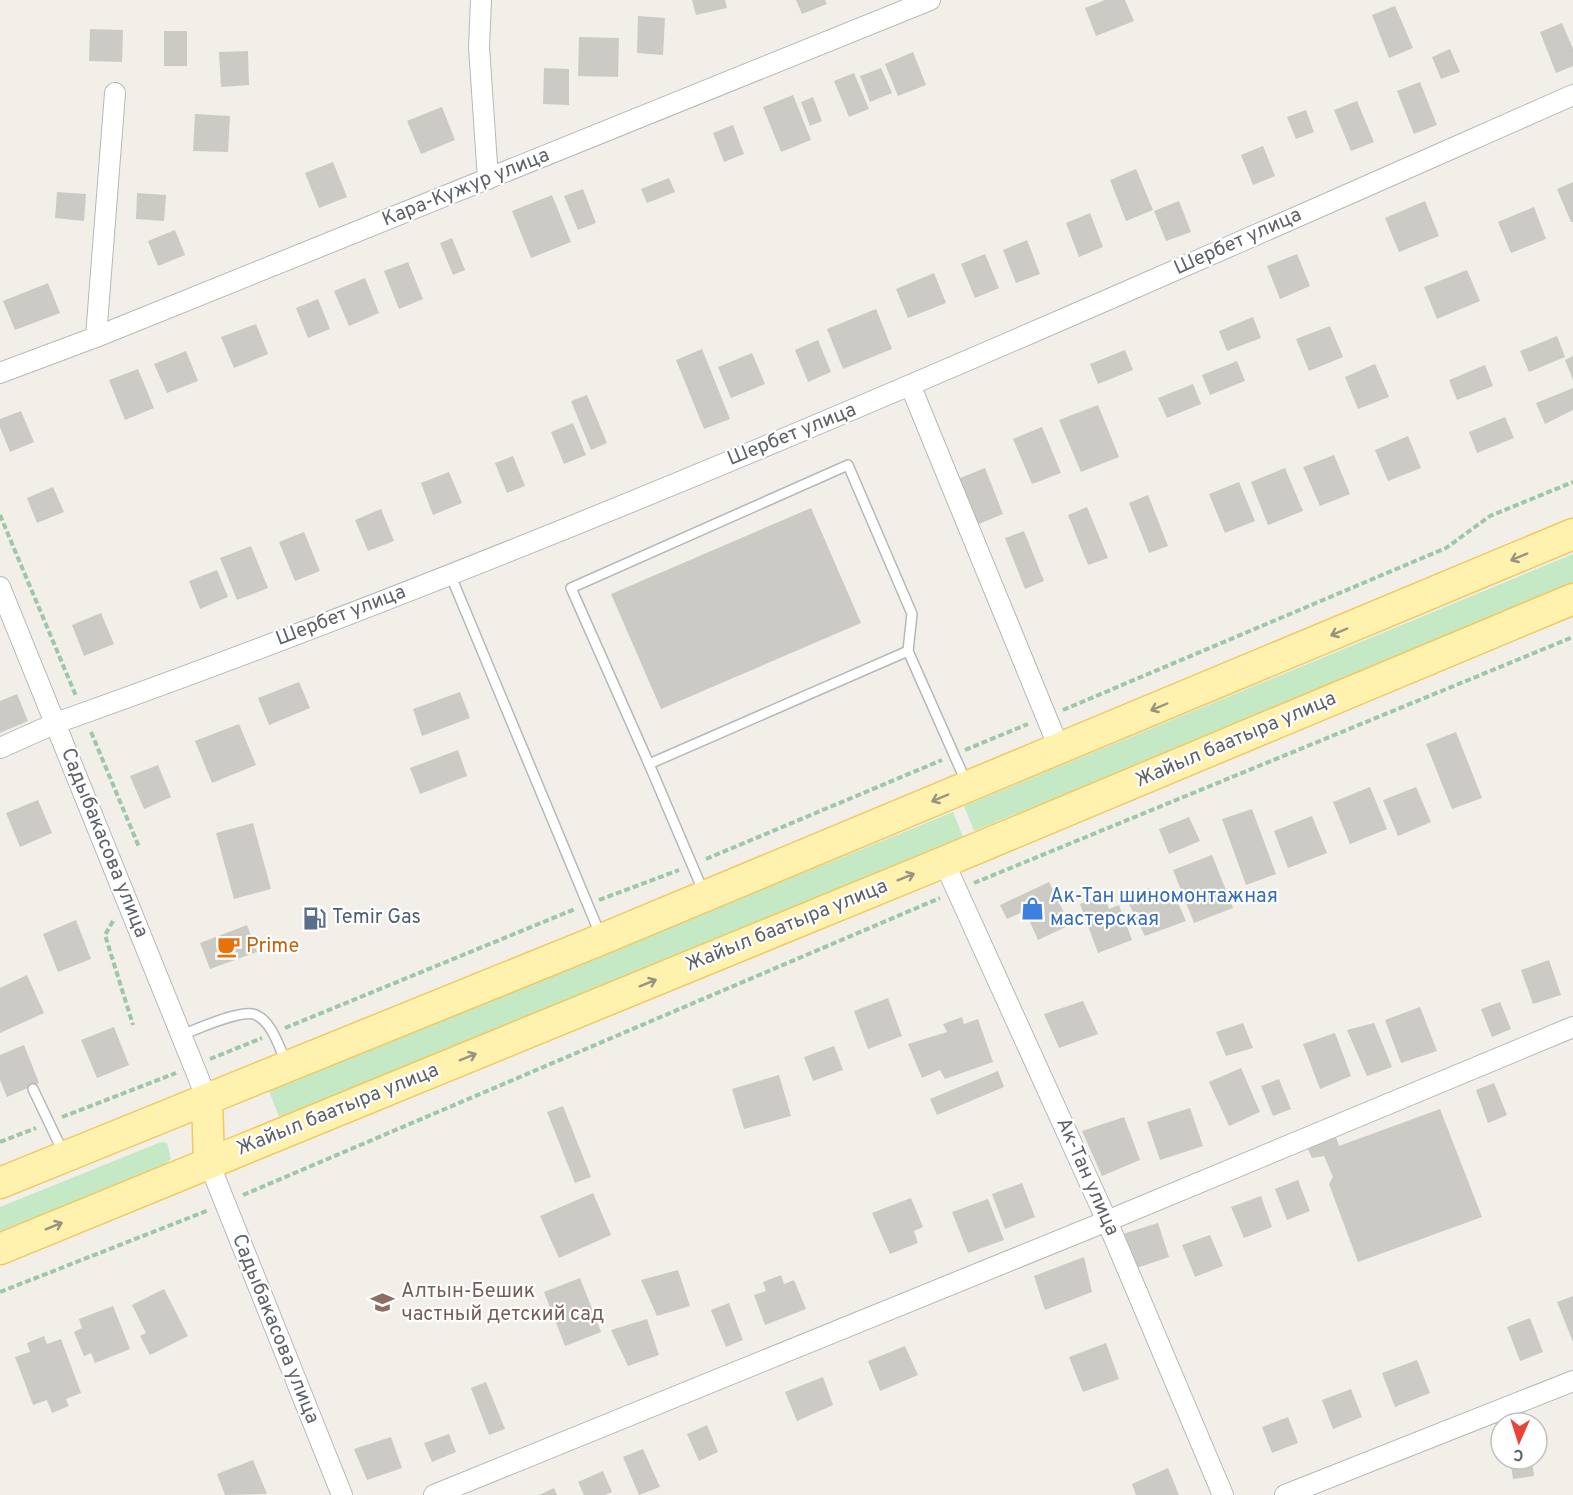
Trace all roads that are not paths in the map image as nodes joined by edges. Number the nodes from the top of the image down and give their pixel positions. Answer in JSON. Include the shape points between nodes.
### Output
{"nodes":[{"id":1,"x":481,"y":0,"type":"edge"},
{"id":2,"x":930,"y":0,"type":"edge"},
{"id":3,"x":115,"y":93,"type":"dead end"},
{"id":4,"x":1573,"y":95,"type":"edge"},
{"id":5,"x":488,"y":179,"type":"junction"},
{"id":6,"x":96,"y":337,"type":"junction"},
{"id":7,"x":0,"y":373,"type":"edge"},
{"id":8,"x":911,"y":387,"type":"junction"},
{"id":9,"x":1573,"y":534,"type":"edge"},
{"id":10,"x":450,"y":574,"type":"junction"},
{"id":11,"x":0,"y":587,"type":"edge"},
{"id":12,"x":1573,"y":599,"type":"edge"},
{"id":13,"x":909,"y":651,"type":"junction"},
{"id":14,"x":56,"y":723,"type":"junction"},
{"id":15,"x":0,"y":748,"type":"edge"},
{"id":16,"x":1059,"y":748,"type":"junction"},
{"id":17,"x":649,"y":764,"type":"junction"},
{"id":18,"x":968,"y":786,"type":"junction"},
{"id":19,"x":944,"y":862,"type":"junction"},
{"id":20,"x":705,"y":896,"type":"junction"},
{"id":21,"x":602,"y":939,"type":"junction"},
{"id":22,"x":1573,"y":1027,"type":"edge"},
{"id":23,"x":181,"y":1035,"type":"junction"},
{"id":24,"x":288,"y":1066,"type":"junction"},
{"id":25,"x":33,"y":1089,"type":"dead end"},
{"id":26,"x":207,"y":1100,"type":"junction"},
{"id":27,"x":66,"y":1157,"type":"junction"},
{"id":28,"x":208,"y":1163,"type":"junction"},
{"id":29,"x":0,"y":1183,"type":"edge"},
{"id":30,"x":1107,"y":1221,"type":"junction"},
{"id":31,"x":0,"y":1249,"type":"edge"},
{"id":32,"x":1573,"y":1381,"type":"edge"},
{"id":33,"x":342,"y":1495,"type":"edge"},
{"id":34,"x":434,"y":1495,"type":"edge"},
{"id":35,"x":1223,"y":1495,"type":"edge"},
{"id":36,"x":1285,"y":1495,"type":"edge"}],
"edges":[{"from":1,"to":5,"type":"street","via":[[479,46]]},
{"from":2,"to":5,"type":"street","name":"Кара-Кужур улица"},
{"from":3,"to":6,"type":"street"},
{"from":4,"to":8,"type":"street","name":"Шербет улица"},
{"from":5,"to":6,"type":"street","name":"Кара-Кужур улица"},
{"from":6,"to":7,"type":"street","name":"Кара-Кужур улица"},
{"from":8,"to":10,"type":"street","name":"Шербет улица"},
{"from":8,"to":16,"type":"street"},
{"from":9,"to":16,"type":"main road","one_way":true},
{"from":10,"to":14,"type":"street","name":"Шербет улица"},
{"from":10,"to":21,"type":"lane"},
{"from":11,"to":14,"type":"street","name":"Садыбакасова улица"},
{"from":12,"to":19,"type":"main road","name":"Жайыл баатыра улица"},
{"from":13,"to":17,"type":"lane"},
{"from":13,"to":17,"type":"lane","via":[[912,614],[848,465],[571,588]]},
{"from":13,"to":18,"type":"lane"},
{"from":14,"to":15,"type":"street","name":"Шербет улица"},
{"from":14,"to":23,"type":"street","name":"Садыбакасова улица"},
{"from":16,"to":18,"type":"main road"},
{"from":17,"to":20,"type":"lane"},
{"from":18,"to":20,"type":"main road","one_way":true},
{"from":28,"to":19,"type":"main road","name":"Жайыл баатыра улица","one_way":true},
{"from":19,"to":30,"type":"street","name":"Ак-Тан улица"},
{"from":20,"to":21,"type":"main road"},
{"from":21,"to":24,"type":"main road"},
{"from":22,"to":30,"type":"street"},
{"from":23,"to":24,"type":"lane","via":[[245,1013],[256,1015],[273,1034]]},
{"from":23,"to":26,"type":"street","name":"Садыбакасова улица"},
{"from":24,"to":26,"type":"main road"},
{"from":25,"to":27,"type":"lane"},
{"from":26,"to":27,"type":"main road"},
{"from":26,"to":28,"type":"main road"},
{"from":27,"to":29,"type":"main road"},
{"from":31,"to":28,"type":"main road","name":"Жайыл баатыра улица","one_way":true},
{"from":28,"to":33,"type":"street","name":"Садыбакасова улица"},
{"from":30,"to":34,"type":"street"},
{"from":30,"to":35,"type":"street","name":"Ак-Тан улица"},
{"from":32,"to":36,"type":"street"}]}
